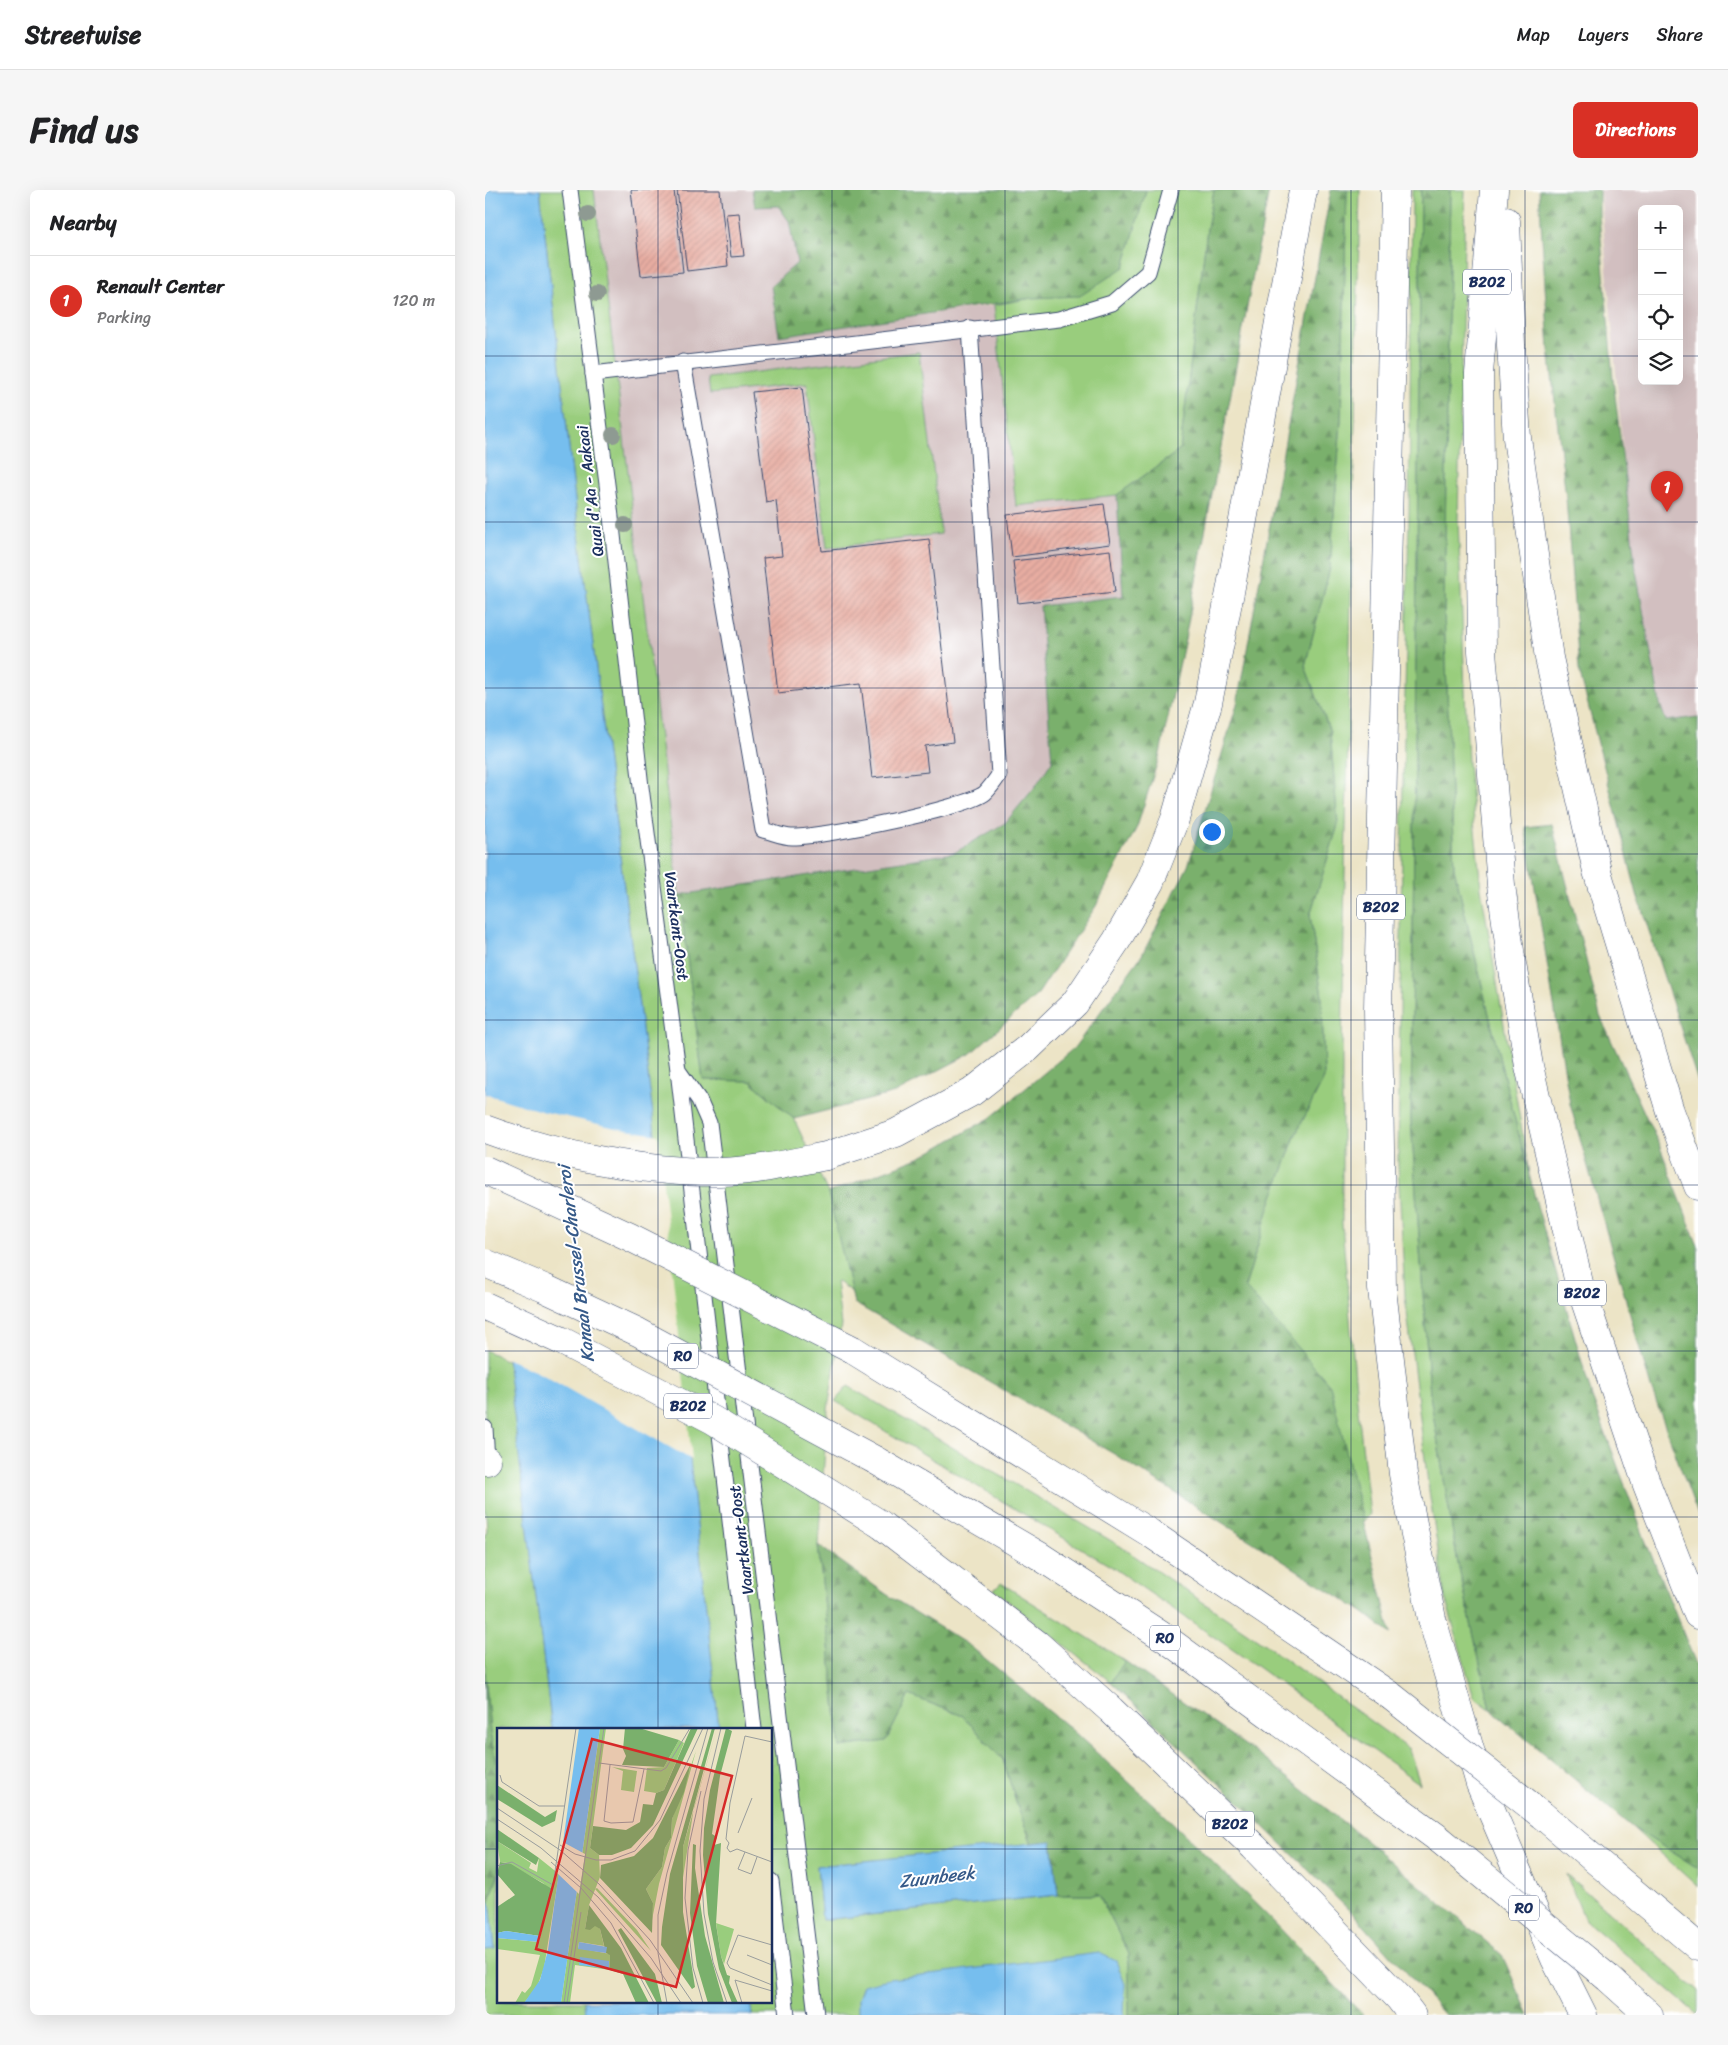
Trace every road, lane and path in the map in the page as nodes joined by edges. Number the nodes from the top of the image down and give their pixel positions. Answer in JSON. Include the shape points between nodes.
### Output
{"nodes":[{"id":1,"x":570,"y":190,"type":"edge"},
{"id":2,"x":1171,"y":190,"type":"edge"},
{"id":3,"x":1303,"y":190,"type":"edge"},
{"id":4,"x":1395,"y":190,"type":"edge"},
{"id":5,"x":1494,"y":190,"type":"edge"},
{"id":6,"x":1505,"y":190,"type":"edge"},
{"id":7,"x":970,"y":328,"type":"junction"},
{"id":8,"x":683,"y":362,"type":"junction"},
{"id":9,"x":593,"y":374,"type":"junction"},
{"id":10,"x":641,"y":787,"type":"joint"},
{"id":11,"x":678,"y":1070,"type":"junction"},
{"id":12,"x":485,"y":1129,"type":"edge"},
{"id":13,"x":485,"y":1170,"type":"edge"},
{"id":14,"x":1698,"y":1186,"type":"edge"},
{"id":15,"x":485,"y":1263,"type":"edge"},
{"id":16,"x":485,"y":1306,"type":"edge"},
{"id":17,"x":485,"y":1428,"type":"edge"},
{"id":18,"x":486,"y":1461,"type":"edge"},
{"id":19,"x":1698,"y":1615,"type":"edge"},
{"id":20,"x":754,"y":1728,"type":"edge"},
{"id":21,"x":773,"y":1898,"type":"edge"},
{"id":22,"x":1698,"y":1947,"type":"edge"},
{"id":23,"x":787,"y":2015,"type":"edge"},
{"id":24,"x":816,"y":2015,"type":"edge"},
{"id":25,"x":1412,"y":2015,"type":"edge"},
{"id":26,"x":1583,"y":2015,"type":"edge"},
{"id":27,"x":1649,"y":2015,"type":"edge"}],
"edges":[{"from":1,"to":9,"type":"lane","name":"Quai d'Aa - Aakaai"},
{"from":2,"to":7,"type":"lane","via":[[1148,272],[1112,303],[1059,319]]},
{"from":3,"to":12,"type":"highway","bridge":true,"via":[[1208,703],[1175,819],[1150,882],[1117,940],[1075,1003],[1028,1048],[972,1092],[897,1133],[826,1156],[721,1172],[674,1170],[600,1161]]},
{"from":4,"to":26,"type":"highway","number":"B202","via":[[1379,1009],[1381,1289],[1403,1474],[1432,1619],[1479,1784],[1555,1959]]},
{"from":5,"to":19,"type":"highway","number":"B202","via":[[1479,374],[1481,641],[1501,884],[1511,958],[1529,1066],[1579,1282],[1647,1485]]},
{"from":6,"to":14,"type":"highway","number":"B202","via":[[1517,438],[1549,658],[1597,870],[1670,1111]]},
{"from":7,"to":8,"type":"lane"},
{"from":7,"to":8,"type":"lane","via":[[999,775],[984,794],[955,804],[822,834],[791,837],[763,830]]},
{"from":8,"to":9,"type":"lane"},
{"from":9,"to":10,"type":"lane","name":"Quai d'Aa - Aakaai"},
{"from":10,"to":11,"type":"lane","name":"Vaartkant-Oost"},
{"from":11,"to":20,"type":"lane","name":"Vaartkant-Oost"},
{"from":11,"to":24,"type":"lane","name":"Vaartkant-Oost","via":[[699,1100],[709,1123]]},
{"from":13,"to":22,"type":"highway","bridge":true,"via":[[629,1237],[853,1350],[1150,1533],[1391,1696],[1542,1815]]},
{"from":15,"to":27,"type":"highway","number":"R0","bridge":true,"via":[[638,1332],[875,1460],[1038,1555],[1165,1638],[1439,1839]]},
{"from":16,"to":25,"type":"highway","number":"B202","bridge":true,"via":[[560,1340],[713,1420],[880,1524],[1037,1644],[1254,1847]]},
{"from":17,"to":18,"type":"lane"},
{"from":21,"to":23,"type":"lane"}]}
